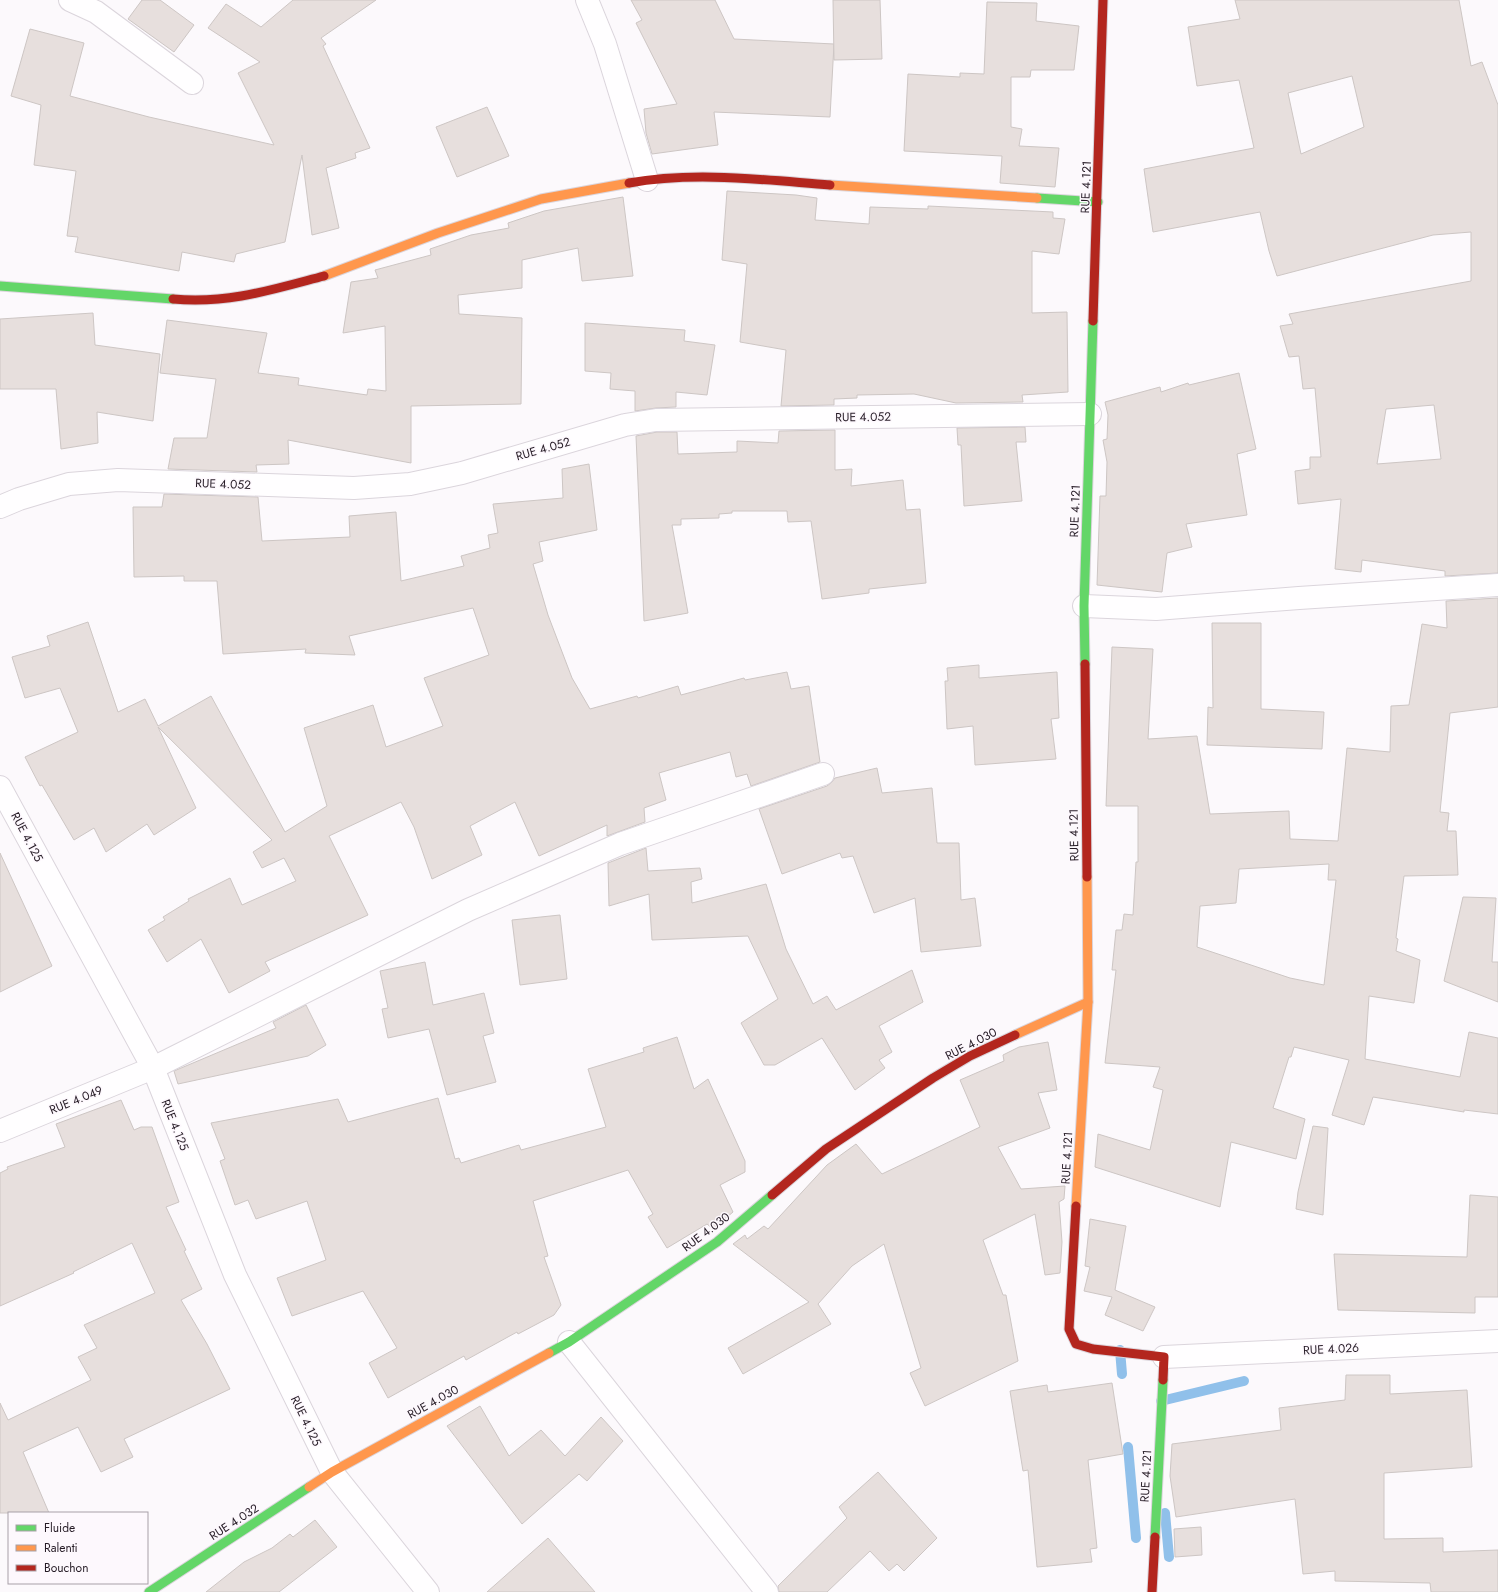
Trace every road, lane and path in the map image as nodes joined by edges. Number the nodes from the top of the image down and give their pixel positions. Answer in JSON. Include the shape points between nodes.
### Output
{"nodes":[{"id":1,"x":70,"y":0,"type":"edge"},
{"id":2,"x":587,"y":0,"type":"edge"},
{"id":3,"x":1103,"y":0,"type":"edge"},
{"id":4,"x":192,"y":83,"type":"dead end"},
{"id":5,"x":647,"y":180,"type":"junction"},
{"id":6,"x":1098,"y":202,"type":"junction"},
{"id":7,"x":0,"y":286,"type":"edge"},
{"id":8,"x":1090,"y":414,"type":"junction"},
{"id":9,"x":0,"y":507,"type":"edge"},
{"id":10,"x":1498,"y":586,"type":"edge"},
{"id":11,"x":1084,"y":606,"type":"junction"},
{"id":12,"x":823,"y":774,"type":"dead end"},
{"id":13,"x":0,"y":787,"type":"edge"},
{"id":14,"x":1088,"y":1002,"type":"junction"},
{"id":15,"x":153,"y":1068,"type":"junction"},
{"id":16,"x":0,"y":1131,"type":"edge"},
{"id":17,"x":1498,"y":1341,"type":"edge"},
{"id":18,"x":569,"y":1342,"type":"junction"},
{"id":19,"x":1164,"y":1357,"type":"junction"},
{"id":20,"x":332,"y":1472,"type":"junction"},
{"id":21,"x":149,"y":1592,"type":"edge"},
{"id":22,"x":428,"y":1592,"type":"edge"},
{"id":23,"x":767,"y":1592,"type":"edge"},
{"id":24,"x":1152,"y":1592,"type":"edge"}],
"edges":[{"from":1,"to":4,"type":"street","via":[[96,12]]},
{"from":2,"to":5,"type":"street","via":[[605,44]]},
{"from":3,"to":6,"type":"street","name":"RUE 4.121"},
{"from":5,"to":6,"type":"street","via":[[710,177]]},
{"from":5,"to":7,"type":"street","via":[[541,199],[438,233],[325,276],[253,295],[218,300],[182,300]]},
{"from":6,"to":8,"type":"street","name":"RUE 4.121"},
{"from":8,"to":9,"type":"street","name":"RUE 4.052","via":[[656,420],[625,425],[462,473],[410,484],[354,488],[118,480],[69,484]]},
{"from":8,"to":11,"type":"street","name":"RUE 4.121"},
{"from":10,"to":11,"type":"street","via":[[1156,609]]},
{"from":11,"to":14,"type":"street","name":"RUE 4.121"},
{"from":12,"to":15,"type":"street","name":"RUE 4.049","via":[[620,844],[468,910]]},
{"from":13,"to":15,"type":"street","name":"RUE 4.125"},
{"from":14,"to":18,"type":"street","name":"RUE 4.030","via":[[970,1056],[933,1078],[826,1149],[717,1242]]},
{"from":14,"to":19,"type":"street","name":"RUE 4.121","via":[[1069,1329],[1076,1344],[1093,1350]]},
{"from":15,"to":16,"type":"street","name":"RUE 4.049"},
{"from":15,"to":20,"type":"street","name":"RUE 4.125","via":[[235,1275]]},
{"from":17,"to":19,"type":"street","name":"RUE 4.026"},
{"from":18,"to":20,"type":"street","name":"RUE 4.030"},
{"from":18,"to":23,"type":"street"},
{"from":19,"to":24,"type":"street","name":"RUE 4.121"},
{"from":20,"to":21,"type":"street","name":"RUE 4.032"},
{"from":20,"to":22,"type":"street","name":"RUE 4.125"}]}
